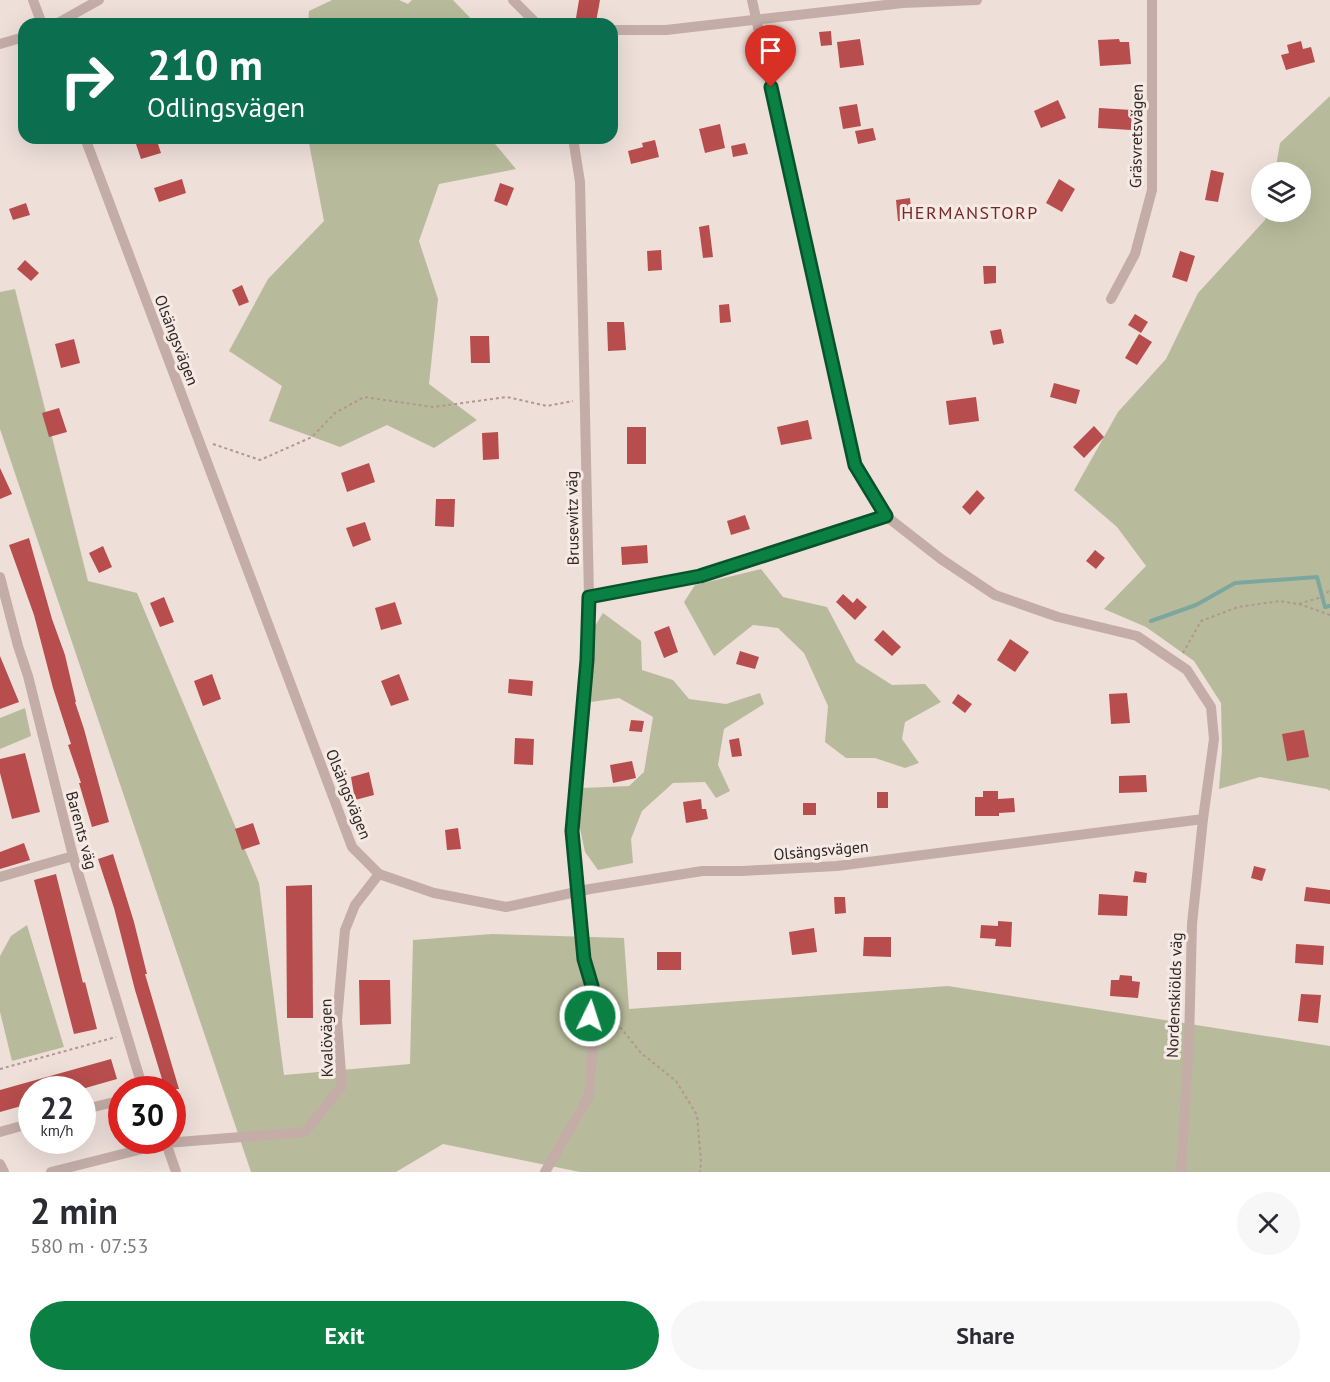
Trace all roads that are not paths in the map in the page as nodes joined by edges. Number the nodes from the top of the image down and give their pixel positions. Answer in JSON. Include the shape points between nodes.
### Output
{"nodes":[{"id":1,"x":33,"y":0,"type":"edge"},
{"id":2,"x":99,"y":0,"type":"edge"},
{"id":3,"x":513,"y":0,"type":"edge"},
{"id":4,"x":752,"y":0,"type":"edge"},
{"id":5,"x":977,"y":0,"type":"edge"},
{"id":6,"x":1152,"y":0,"type":"edge"},
{"id":7,"x":40,"y":18,"type":"edge"},
{"id":8,"x":67,"y":18,"type":"edge"},
{"id":9,"x":532,"y":18,"type":"edge"},
{"id":10,"x":757,"y":21,"type":"junction"},
{"id":11,"x":618,"y":30,"type":"edge"},
{"id":12,"x":18,"y":39,"type":"edge"},
{"id":13,"x":0,"y":44,"type":"edge"},
{"id":14,"x":87,"y":144,"type":"edge"},
{"id":15,"x":574,"y":144,"type":"edge"},
{"id":16,"x":1111,"y":299,"type":"dead end"},
{"id":17,"x":886,"y":516,"type":"junction"},
{"id":18,"x":0,"y":577,"type":"edge"},
{"id":19,"x":589,"y":597,"type":"junction"},
{"id":20,"x":1203,"y":819,"type":"junction"},
{"id":21,"x":73,"y":856,"type":"junction"},
{"id":22,"x":379,"y":874,"type":"junction"},
{"id":23,"x":0,"y":877,"type":"edge"},
{"id":24,"x":577,"y":892,"type":"junction"},
{"id":25,"x":139,"y":1076,"type":"edge"},
{"id":26,"x":18,"y":1127,"type":"edge"},
{"id":27,"x":0,"y":1132,"type":"edge"},
{"id":28,"x":186,"y":1141,"type":"edge"},
{"id":29,"x":120,"y":1154,"type":"edge"},
{"id":30,"x":170,"y":1154,"type":"edge"},
{"id":31,"x":0,"y":1164,"type":"edge"},
{"id":32,"x":4,"y":1172,"type":"edge"},
{"id":33,"x":51,"y":1172,"type":"edge"},
{"id":34,"x":176,"y":1172,"type":"edge"},
{"id":35,"x":545,"y":1172,"type":"edge"},
{"id":36,"x":1181,"y":1172,"type":"edge"}],
"edges":[{"from":1,"to":7,"type":"street"},
{"from":2,"to":8,"type":"street"},
{"from":3,"to":9,"type":"street"},
{"from":4,"to":10,"type":"street"},
{"from":5,"to":10,"type":"street","via":[[903,3]]},
{"from":6,"to":16,"type":"street","name":"Gräsvretsvägen","via":[[1152,190],[1135,255]]},
{"from":10,"to":11,"type":"street","via":[[666,30]]},
{"from":10,"to":17,"type":"street","via":[[855,465]]},
{"from":12,"to":13,"type":"street"},
{"from":14,"to":22,"type":"street","name":"Olsängsvägen","via":[[352,847]]},
{"from":15,"to":19,"type":"street","name":"Brusewitz väg","via":[[580,182]]},
{"from":17,"to":19,"type":"street","via":[[700,576]]},
{"from":17,"to":20,"type":"street","name":"Nordenskiölds väg","via":[[995,595],[1058,617],[1137,636],[1187,670],[1211,708],[1214,739]]},
{"from":18,"to":21,"type":"street","name":"Barents väg"},
{"from":19,"to":24,"type":"street","name":"Brusewitz väg","via":[[572,831]]},
{"from":20,"to":24,"type":"street","name":"Olsängsvägen","via":[[837,866],[702,871]]},
{"from":20,"to":36,"type":"street","name":"Nordenskiölds väg","via":[[1191,924]]},
{"from":21,"to":23,"type":"street"},
{"from":21,"to":25,"type":"street","name":"Barents väg"},
{"from":22,"to":24,"type":"street","name":"Olsängsvägen","via":[[434,893],[506,907]]},
{"from":22,"to":28,"type":"street","name":"Kvalövägen","via":[[355,905],[345,930],[337,1020],[342,1086],[306,1132]]},
{"from":24,"to":35,"type":"street","name":"Brusewitz väg","via":[[584,959],[592,986],[589,1096]]},
{"from":26,"to":27,"type":"street"},
{"from":29,"to":33,"type":"street","name":"Kvalövägen"},
{"from":30,"to":34,"type":"street"},
{"from":31,"to":32,"type":"street"}]}
